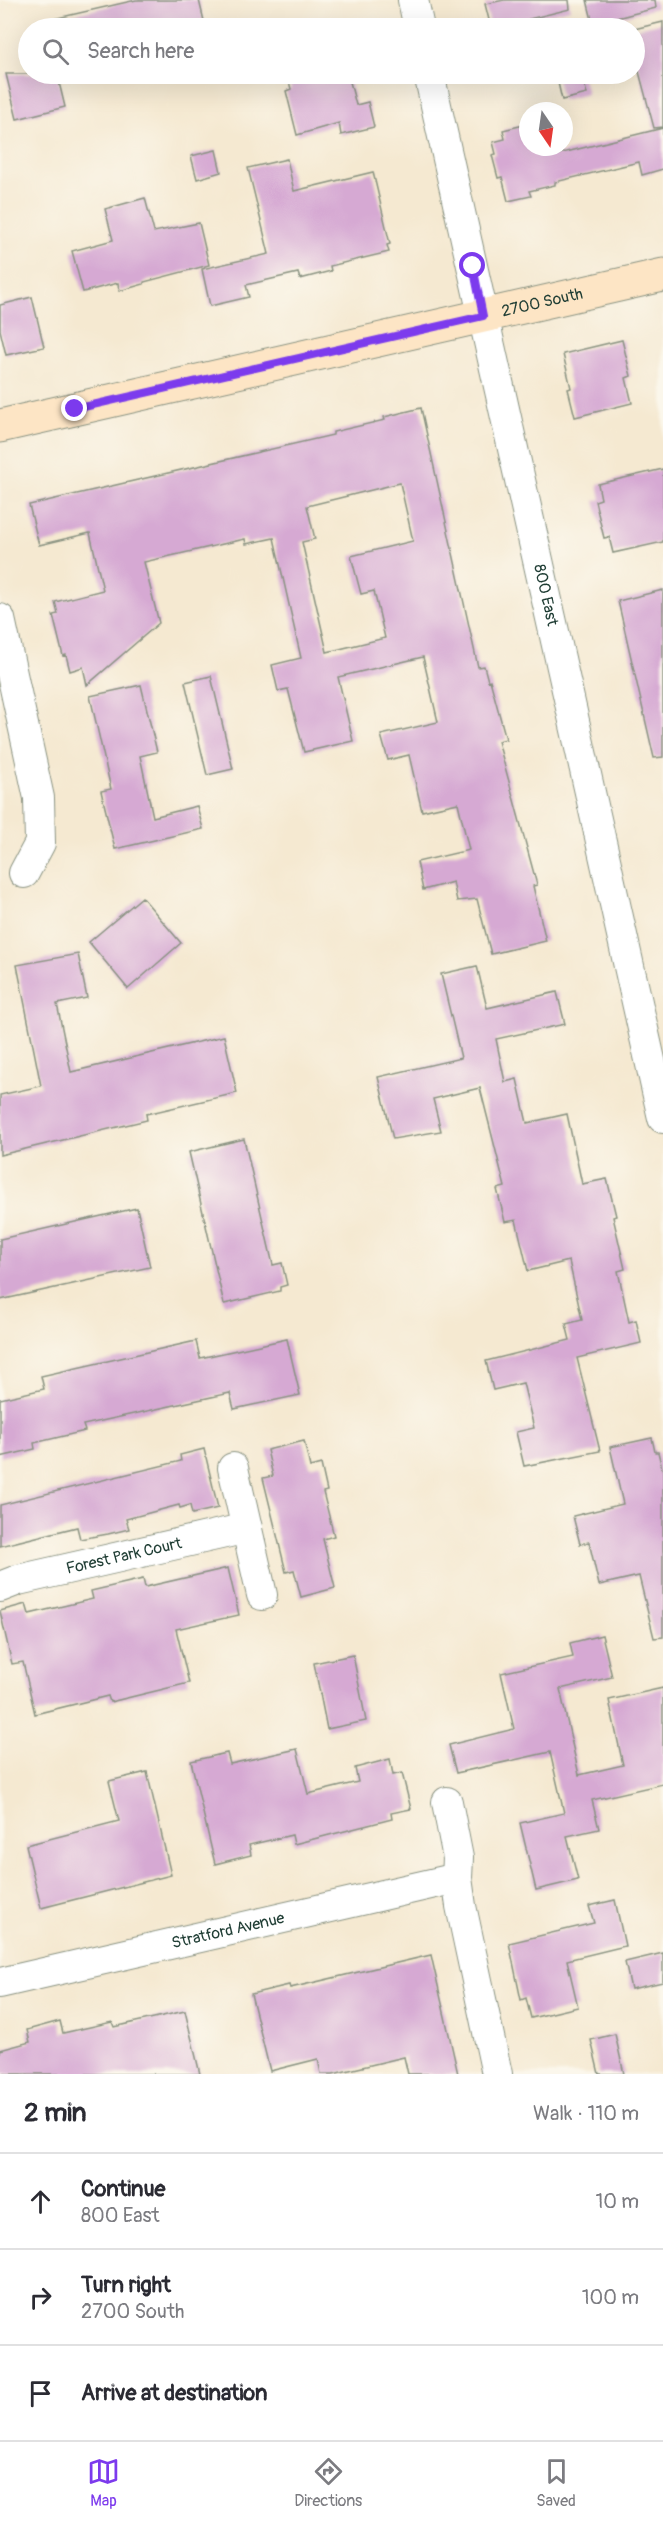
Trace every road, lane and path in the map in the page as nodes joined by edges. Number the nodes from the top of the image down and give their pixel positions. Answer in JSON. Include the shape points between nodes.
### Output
{"nodes":[{"id":1,"x":413,"y":0,"type":"edge"},
{"id":2,"x":417,"y":18,"type":"edge"},
{"id":3,"x":431,"y":84,"type":"edge"},
{"id":4,"x":663,"y":275,"type":"edge"},
{"id":5,"x":483,"y":316,"type":"junction"},
{"id":6,"x":0,"y":426,"type":"edge"},
{"id":7,"x":0,"y":619,"type":"edge"},
{"id":8,"x":24,"y":873,"type":"dead end"},
{"id":9,"x":663,"y":1118,"type":"edge"},
{"id":10,"x":233,"y":1468,"type":"dead end"},
{"id":11,"x":247,"y":1528,"type":"junction"},
{"id":12,"x":0,"y":1587,"type":"edge"},
{"id":13,"x":262,"y":1595,"type":"dead end"},
{"id":14,"x":447,"y":1802,"type":"dead end"},
{"id":15,"x":457,"y":1878,"type":"junction"},
{"id":16,"x":0,"y":1983,"type":"edge"},
{"id":17,"x":497,"y":2074,"type":"edge"}],
"edges":[{"from":1,"to":2,"type":"street"},
{"from":3,"to":5,"type":"street","name":"800 East"},
{"from":4,"to":5,"type":"street","name":"2700 South"},
{"from":5,"to":6,"type":"street","name":"2700 South"},
{"from":5,"to":9,"type":"street","name":"800 East"},
{"from":7,"to":8,"type":"street","via":[[39,798],[40,843]]},
{"from":10,"to":11,"type":"street"},
{"from":11,"to":12,"type":"street","name":"Forest Park Court"},
{"from":11,"to":13,"type":"street"},
{"from":14,"to":15,"type":"street","via":[[458,1858]]},
{"from":15,"to":16,"type":"street","name":"Stratford Avenue"},
{"from":15,"to":17,"type":"street"}]}
